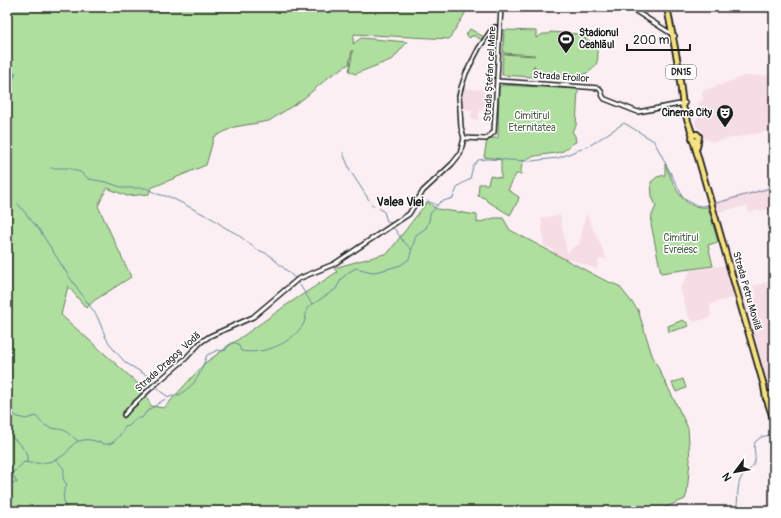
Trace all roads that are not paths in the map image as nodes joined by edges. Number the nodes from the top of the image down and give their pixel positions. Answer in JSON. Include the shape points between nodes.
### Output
{"nodes":[{"id":1,"x":501,"y":7,"type":"edge"},
{"id":2,"x":629,"y":7,"type":"edge"},
{"id":3,"x":668,"y":7,"type":"edge"},
{"id":4,"x":495,"y":27,"type":"dead end"},
{"id":5,"x":674,"y":36,"type":"junction"},
{"id":6,"x":498,"y":81,"type":"junction"},
{"id":7,"x":684,"y":103,"type":"junction"},
{"id":8,"x":464,"y":138,"type":"junction"},
{"id":9,"x":764,"y":386,"type":"junction"},
{"id":10,"x":773,"y":394,"type":"edge"},
{"id":11,"x":767,"y":399,"type":"junction"},
{"id":12,"x":774,"y":401,"type":"edge"},
{"id":13,"x":772,"y":415,"type":"junction"},
{"id":14,"x":124,"y":416,"type":"dead end"},
{"id":15,"x":774,"y":421,"type":"edge"}],
"edges":[{"from":1,"to":6,"type":"street","name":"Strada Ștefan cel Mare"},
{"from":2,"to":5,"type":"street"},
{"from":3,"to":5,"type":"main road","number":"DN15"},
{"from":4,"to":8,"type":"street","name":"Strada Dragoș Vodă","via":[[479,48],[460,88],[460,115]]},
{"from":5,"to":7,"type":"main road","number":"DN15"},
{"from":6,"to":7,"type":"street","name":"Strada Eroilor","via":[[599,88],[605,99],[638,112]]},
{"from":6,"to":8,"type":"street","name":"Strada Ștefan cel Mare","via":[[495,130],[486,139]]},
{"from":7,"to":9,"type":"main road","name":"Strada Petru Movilă","number":"DN15"},
{"from":8,"to":14,"type":"street","name":"Strada Dragoș Vodă","via":[[459,156],[423,191],[406,216],[334,264],[298,279],[253,317],[210,336],[152,387]]},
{"from":9,"to":10,"type":"main road","name":"Strada Petru Movilă","number":"DN15"},
{"from":9,"to":11,"type":"main road","name":"Strada Petru Movilă","number":"DN15"},
{"from":10,"to":11,"type":"main road","number":"DN15","via":[[768,395]]},
{"from":11,"to":12,"type":"main road","number":"DN15","via":[[770,402]]},
{"from":11,"to":13,"type":"main road","name":"Strada Petru Movilă","number":"DN15"},
{"from":12,"to":13,"type":"main road","name":"Strada Petru Movilă","number":"DN15"},
{"from":13,"to":15,"type":"main road","name":"Strada Petru Movilă","number":"DN15"}]}
